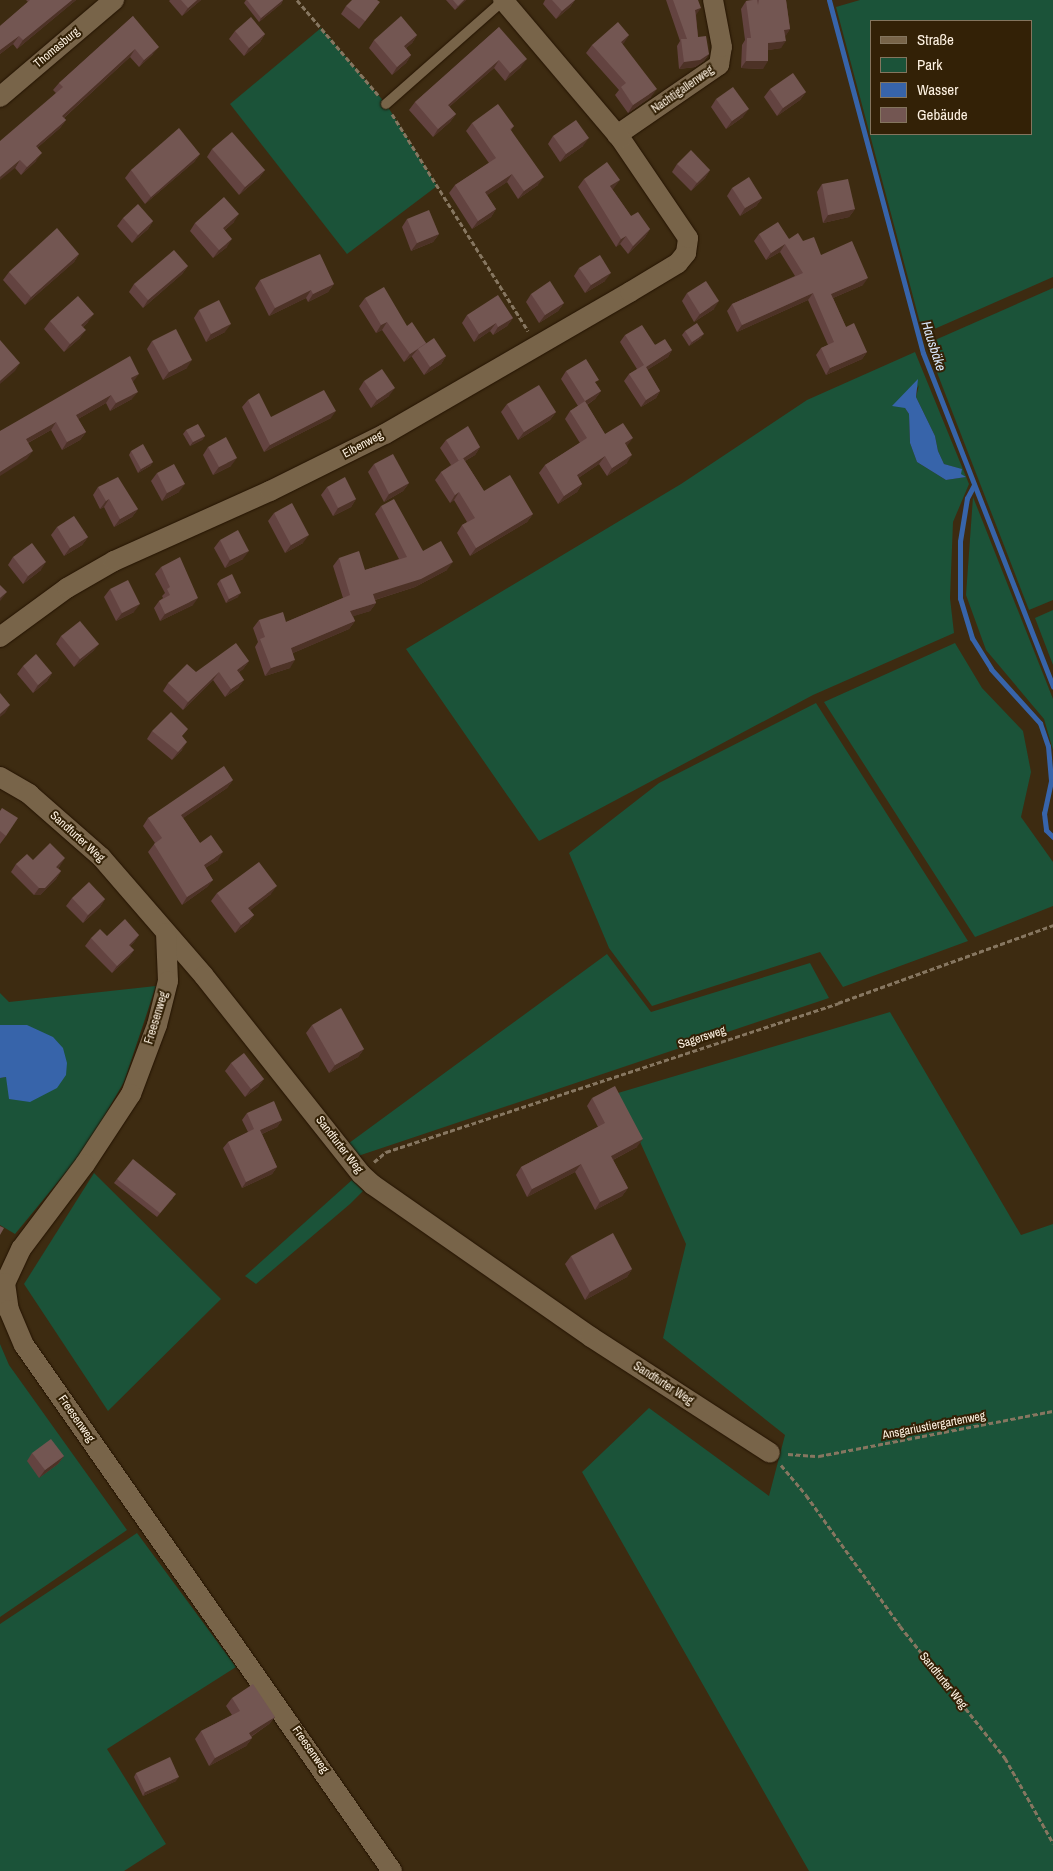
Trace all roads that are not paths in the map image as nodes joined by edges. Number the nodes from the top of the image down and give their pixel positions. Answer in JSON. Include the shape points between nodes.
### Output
{"nodes":[{"id":1,"x":114,"y":0,"type":"edge"},
{"id":2,"x":504,"y":0,"type":"edge"},
{"id":3,"x":713,"y":0,"type":"edge"},
{"id":4,"x":0,"y":97,"type":"edge"},
{"id":5,"x":386,"y":104,"type":"road end"},
{"id":6,"x":617,"y":135,"type":"junction"},
{"id":7,"x":0,"y":638,"type":"edge"},
{"id":8,"x":0,"y":777,"type":"edge"},
{"id":9,"x":166,"y":933,"type":"junction"},
{"id":10,"x":770,"y":1453,"type":"road end"},
{"id":11,"x":392,"y":1871,"type":"edge"}],
"edges":[{"from":1,"to":4,"type":"street","name":"Thomasburg"},
{"from":2,"to":5,"type":"lane"},
{"from":2,"to":6,"type":"street"},
{"from":3,"to":6,"type":"street","name":"Nachtigallenweg","via":[[722,47],[719,65]]},
{"from":6,"to":7,"type":"street","name":"Eibenweg","via":[[688,238],[686,253],[678,263],[348,454],[114,561],[67,588]]},
{"from":8,"to":9,"type":"street","name":"Sandfurter Weg","via":[[29,794],[101,857]]},
{"from":9,"to":10,"type":"street","name":"Sandfurter Weg","via":[[252,1034],[361,1174],[591,1338]]},
{"from":9,"to":11,"type":"street","name":"Freesenweg","via":[[168,981],[157,1025],[131,1094],[85,1164],[21,1249],[5,1283],[8,1310],[24,1345]]}]}
